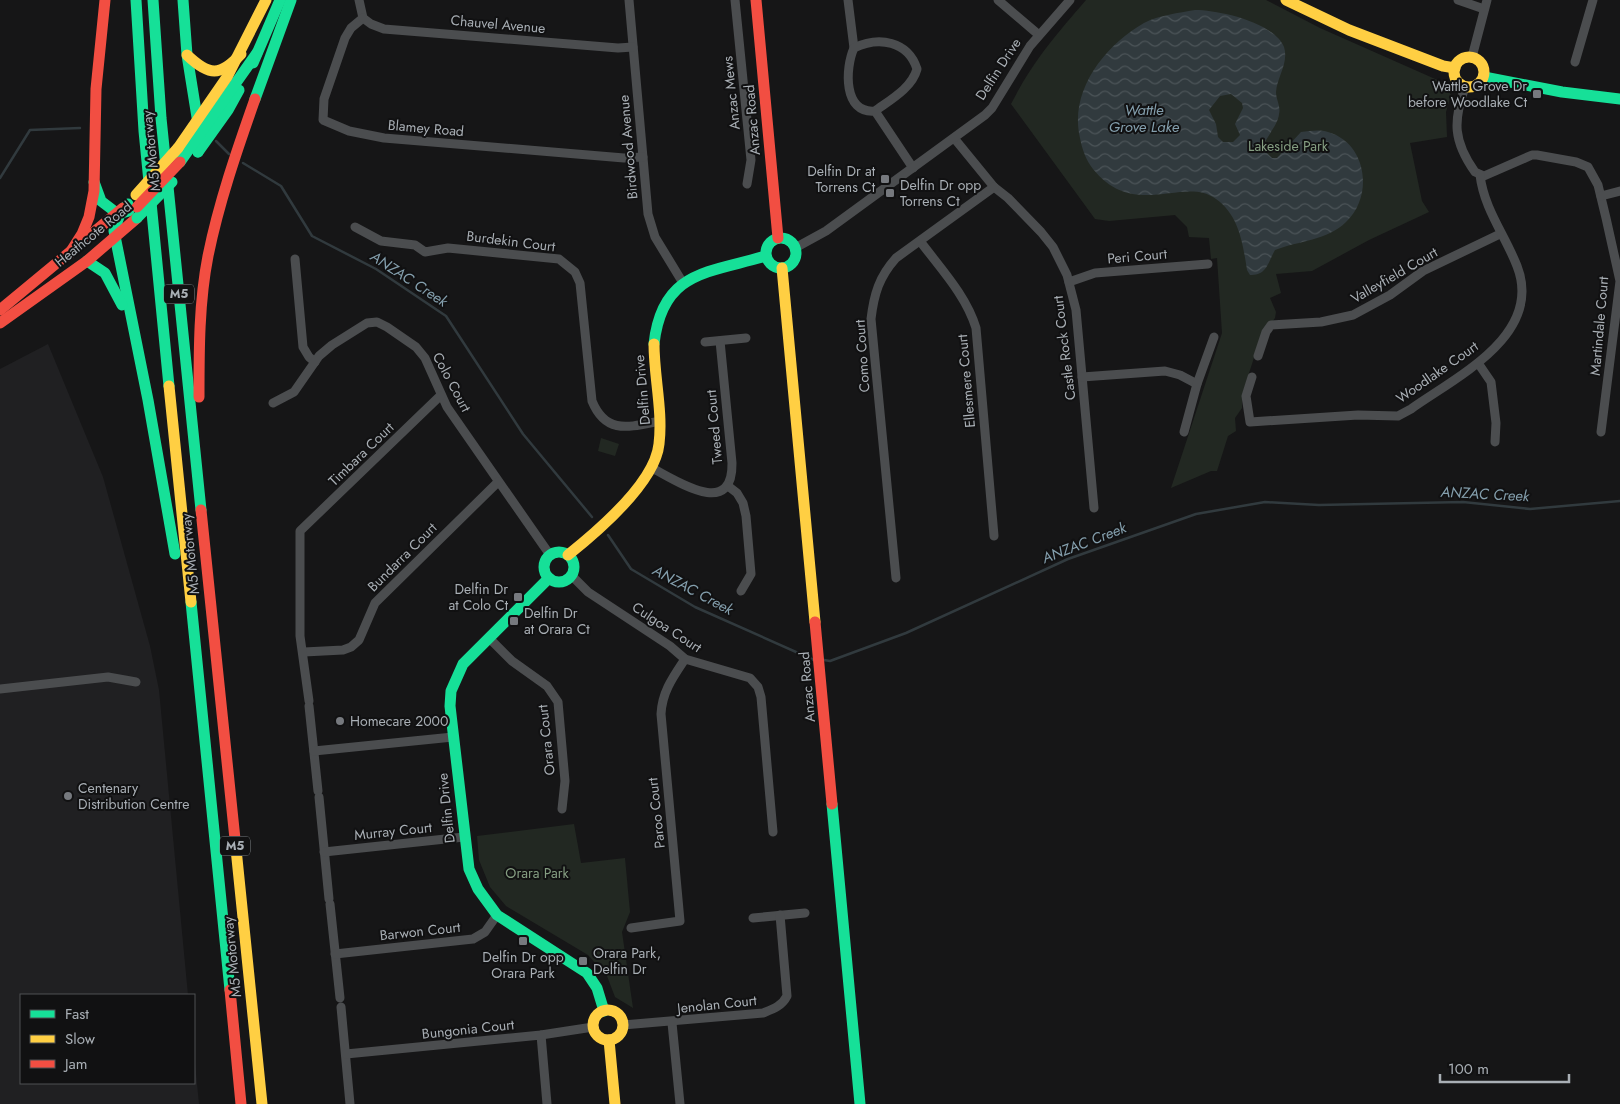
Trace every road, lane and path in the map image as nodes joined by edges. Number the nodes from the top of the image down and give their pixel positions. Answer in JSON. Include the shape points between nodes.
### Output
{"nodes":[{"id":1,"x":105,"y":0,"type":"edge"},
{"id":2,"x":136,"y":0,"type":"edge"},
{"id":3,"x":153,"y":0,"type":"edge"},
{"id":4,"x":183,"y":0,"type":"edge"},
{"id":5,"x":266,"y":0,"type":"edge"},
{"id":6,"x":280,"y":0,"type":"edge"},
{"id":7,"x":291,"y":0,"type":"edge"},
{"id":8,"x":359,"y":0,"type":"edge"},
{"id":9,"x":629,"y":0,"type":"edge"},
{"id":10,"x":735,"y":0,"type":"edge"},
{"id":11,"x":756,"y":0,"type":"edge"},
{"id":12,"x":998,"y":0,"type":"edge"},
{"id":13,"x":1070,"y":0,"type":"edge"},
{"id":14,"x":1286,"y":0,"type":"edge"},
{"id":15,"x":1458,"y":0,"type":"edge"},
{"id":16,"x":1593,"y":0,"type":"edge"},
{"id":17,"x":849,"y":3,"type":"edge"},
{"id":18,"x":1485,"y":4,"type":"edge"},
{"id":19,"x":363,"y":18,"type":"junction"},
{"id":20,"x":1039,"y":35,"type":"junction"},
{"id":21,"x":633,"y":47,"type":"junction"},
{"id":22,"x":854,"y":48,"type":"junction"},
{"id":23,"x":258,"y":53,"type":"junction"},
{"id":24,"x":241,"y":54,"type":"junction"},
{"id":25,"x":187,"y":55,"type":"junction"},
{"id":26,"x":1472,"y":58,"type":"junction"},
{"id":27,"x":1575,"y":62,"type":"dead end"},
{"id":28,"x":1455,"y":68,"type":"junction"},
{"id":29,"x":1484,"y":77,"type":"junction"},
{"id":30,"x":1465,"y":86,"type":"junction"},
{"id":31,"x":1620,"y":99,"type":"edge"},
{"id":32,"x":875,"y":111,"type":"junction"},
{"id":33,"x":198,"y":121,"type":"junction"},
{"id":34,"x":200,"y":135,"type":"junction"},
{"id":35,"x":954,"y":138,"type":"junction"},
{"id":36,"x":198,"y":152,"type":"junction"},
{"id":37,"x":643,"y":157,"type":"junction"},
{"id":38,"x":181,"y":167,"type":"junction"},
{"id":39,"x":913,"y":168,"type":"junction"},
{"id":40,"x":1480,"y":175,"type":"junction"},
{"id":41,"x":93,"y":176,"type":"junction"},
{"id":42,"x":747,"y":184,"type":"dead end"},
{"id":43,"x":994,"y":187,"type":"junction"},
{"id":44,"x":1620,"y":191,"type":"edge"},
{"id":45,"x":1600,"y":196,"type":"junction"},
{"id":46,"x":134,"y":210,"type":"junction"},
{"id":47,"x":118,"y":214,"type":"junction"},
{"id":48,"x":355,"y":227,"type":"dead end"},
{"id":49,"x":1500,"y":234,"type":"junction"},
{"id":50,"x":115,"y":238,"type":"junction"},
{"id":51,"x":778,"y":238,"type":"junction"},
{"id":52,"x":920,"y":241,"type":"junction"},
{"id":53,"x":795,"y":248,"type":"junction"},
{"id":54,"x":68,"y":256,"type":"junction"},
{"id":55,"x":766,"y":256,"type":"junction"},
{"id":56,"x":295,"y":259,"type":"dead end"},
{"id":57,"x":87,"y":261,"type":"junction"},
{"id":58,"x":1208,"y":264,"type":"dead end"},
{"id":59,"x":782,"y":268,"type":"junction"},
{"id":60,"x":1069,"y":282,"type":"junction"},
{"id":61,"x":684,"y":283,"type":"junction"},
{"id":62,"x":0,"y":310,"type":"edge"},
{"id":63,"x":0,"y":323,"type":"edge"},
{"id":64,"x":134,"y":336,"type":"junction"},
{"id":65,"x":1214,"y":337,"type":"dead end"},
{"id":66,"x":746,"y":338,"type":"dead end"},
{"id":67,"x":720,"y":341,"type":"junction"},
{"id":68,"x":705,"y":342,"type":"dead end"},
{"id":69,"x":1258,"y":356,"type":"dead end"},
{"id":70,"x":315,"y":362,"type":"junction"},
{"id":71,"x":1478,"y":363,"type":"junction"},
{"id":72,"x":1082,"y":377,"type":"junction"},
{"id":73,"x":1252,"y":377,"type":"dead end"},
{"id":74,"x":1197,"y":384,"type":"junction"},
{"id":75,"x":440,"y":396,"type":"junction"},
{"id":76,"x":273,"y":403,"type":"dead end"},
{"id":77,"x":660,"y":421,"type":"junction"},
{"id":78,"x":1184,"y":432,"type":"dead end"},
{"id":79,"x":1601,"y":432,"type":"dead end"},
{"id":80,"x":1495,"y":442,"type":"dead end"},
{"id":81,"x":652,"y":468,"type":"junction"},
{"id":82,"x":498,"y":482,"type":"junction"},
{"id":83,"x":728,"y":486,"type":"junction"},
{"id":84,"x":1094,"y":508,"type":"dead end"},
{"id":85,"x":994,"y":536,"type":"dead end"},
{"id":86,"x":550,"y":555,"type":"junction"},
{"id":87,"x":568,"y":555,"type":"junction"},
{"id":88,"x":572,"y":576,"type":"junction"},
{"id":89,"x":549,"y":578,"type":"junction"},
{"id":90,"x":896,"y":578,"type":"dead end"},
{"id":91,"x":208,"y":587,"type":"junction"},
{"id":92,"x":741,"y":591,"type":"dead end"},
{"id":93,"x":489,"y":638,"type":"junction"},
{"id":94,"x":304,"y":652,"type":"junction"},
{"id":95,"x":685,"y":659,"type":"junction"},
{"id":96,"x":136,"y":682,"type":"dead end"},
{"id":97,"x":0,"y":689,"type":"edge"},
{"id":98,"x":453,"y":737,"type":"junction"},
{"id":99,"x":314,"y":751,"type":"junction"},
{"id":100,"x":562,"y":809,"type":"dead end"},
{"id":101,"x":773,"y":832,"type":"dead end"},
{"id":102,"x":464,"y":837,"type":"junction"},
{"id":103,"x":324,"y":852,"type":"junction"},
{"id":104,"x":806,"y":913,"type":"dead end"},
{"id":105,"x":497,"y":915,"type":"junction"},
{"id":106,"x":780,"y":915,"type":"junction"},
{"id":107,"x":753,"y":918,"type":"dead end"},
{"id":108,"x":631,"y":928,"type":"dead end"},
{"id":109,"x":335,"y":954,"type":"junction"},
{"id":110,"x":228,"y":961,"type":"junction"},
{"id":111,"x":604,"y":1011,"type":"junction"},
{"id":112,"x":672,"y":1022,"type":"junction"},
{"id":113,"x":623,"y":1025,"type":"junction"},
{"id":114,"x":593,"y":1027,"type":"junction"},
{"id":115,"x":541,"y":1035,"type":"junction"},
{"id":116,"x":609,"y":1040,"type":"junction"},
{"id":117,"x":346,"y":1054,"type":"junction"},
{"id":118,"x":241,"y":1104,"type":"edge"},
{"id":119,"x":262,"y":1104,"type":"edge"},
{"id":120,"x":350,"y":1104,"type":"edge"},
{"id":121,"x":547,"y":1104,"type":"edge"},
{"id":122,"x":615,"y":1104,"type":"edge"},
{"id":123,"x":680,"y":1104,"type":"edge"},
{"id":124,"x":860,"y":1104,"type":"edge"}],
"edges":[{"from":1,"to":41,"type":"main road","via":[[96,89]]},
{"from":2,"to":110,"type":"main road","name":"M5 Motorway","number":"M5","via":[[144,140]]},
{"from":3,"to":91,"type":"main road","name":"M5 Motorway","number":"M5","via":[[154,46]]},
{"from":4,"to":25,"type":"main road"},
{"from":5,"to":24,"type":"main road","name":"Heathcote Road"},
{"from":6,"to":23,"type":"main road"},
{"from":7,"to":91,"type":"main road","via":[[224,190],[203,290],[199,402]]},
{"from":8,"to":19,"type":"street"},
{"from":9,"to":21,"type":"street","name":"Birdwood Avenue"},
{"from":10,"to":42,"type":"street","name":"Anzac Mews","via":[[751,160]]},
{"from":11,"to":51,"type":"main road","name":"Anzac Road"},
{"from":12,"to":20,"type":"street"},
{"from":13,"to":20,"type":"street","name":"Delfin Drive"},
{"from":14,"to":28,"type":"main road","via":[[1349,30]]},
{"from":15,"to":18,"type":"street"},
{"from":16,"to":27,"type":"street"},
{"from":17,"to":22,"type":"street"},
{"from":18,"to":26,"type":"street"},
{"from":19,"to":21,"type":"street","name":"Chauvel Avenue","via":[[384,29]]},
{"from":19,"to":37,"type":"street","name":"Blamey Road","via":[[350,28],[345,38],[324,99],[323,120],[330,124],[384,138]]},
{"from":20,"to":35,"type":"street","name":"Delfin Drive","via":[[992,108]]},
{"from":21,"to":37,"type":"street","name":"Birdwood Avenue"},
{"from":22,"to":32,"type":"street","via":[[848,61],[851,96],[858,108]]},
{"from":22,"to":32,"type":"street","via":[[891,43],[910,55],[916,66],[915,78],[908,86]]},
{"from":23,"to":34,"type":"main road"},
{"from":23,"to":36,"type":"main road","via":[[228,110]]},
{"from":24,"to":25,"type":"main road","via":[[226,70],[208,72]]},
{"from":24,"to":33,"type":"main road","name":"Heathcote Road"},
{"from":25,"to":33,"type":"main road"},
{"from":26,"to":28,"type":"main road","via":[[1460,60]]},
{"from":26,"to":29,"type":"main road","via":[[1482,64]]},
{"from":28,"to":30,"type":"main road","via":[[1456,79]]},
{"from":29,"to":30,"type":"main road","via":[[1474,86]]},
{"from":29,"to":31,"type":"main road"},
{"from":30,"to":40,"type":"street","via":[[1457,110],[1456,130],[1470,166]]},
{"from":32,"to":39,"type":"street"},
{"from":33,"to":34,"type":"main road"},
{"from":33,"to":46,"type":"main road","name":"Heathcote Road","bridge":true,"via":[[136,195]]},
{"from":34,"to":36,"type":"main road"},
{"from":34,"to":38,"type":"main road"},
{"from":35,"to":39,"type":"street","name":"Delfin Drive"},
{"from":35,"to":43,"type":"street","name":"Castle Rock Court"},
{"from":36,"to":38,"type":"main road"},
{"from":37,"to":61,"type":"street","name":"Birdwood Avenue","via":[[651,227]]},
{"from":38,"to":46,"type":"main road","bridge":true},
{"from":39,"to":53,"type":"street","name":"Delfin Drive","via":[[826,231]]},
{"from":40,"to":45,"type":"street","name":"Martindale Court","via":[[1532,155],[1566,160],[1588,167]]},
{"from":40,"to":49,"type":"street","name":"Woodlake Court","via":[[1482,194]]},
{"from":41,"to":47,"type":"main road","via":[[100,201]]},
{"from":41,"to":54,"type":"main road","via":[[89,217]]},
{"from":43,"to":52,"type":"street","name":"Como Court"},
{"from":43,"to":60,"type":"street","name":"Castle Rock Court","via":[[1053,247]]},
{"from":44,"to":45,"type":"street"},
{"from":45,"to":79,"type":"street","name":"Martindale Court","via":[[1620,281]]},
{"from":46,"to":47,"type":"main road"},
{"from":46,"to":50,"type":"main road","name":"Heathcote Road"},
{"from":47,"to":50,"type":"main road"},
{"from":47,"to":54,"type":"main road","name":"Heathcote Road"},
{"from":48,"to":77,"type":"street","name":"Burdekin Court","via":[[381,241],[415,245],[425,252],[448,248],[558,259],[575,272],[580,283],[592,401],[596,412],[612,426]]},
{"from":49,"to":69,"type":"street","name":"Valleyfield Court","via":[[1424,271],[1354,315],[1321,322],[1271,325]]},
{"from":49,"to":71,"type":"street","name":"Woodlake Court","via":[[1519,274],[1521,300],[1518,315],[1507,335]]},
{"from":50,"to":57,"type":"main road","name":"Heathcote Road"},
{"from":50,"to":64,"type":"main road"},
{"from":51,"to":53,"type":"main road","via":[[789,240]]},
{"from":51,"to":55,"type":"main road","via":[[768,245]]},
{"from":52,"to":85,"type":"street","name":"Ellesmere Court","via":[[964,300],[976,328]]},
{"from":52,"to":90,"type":"street","name":"Como Court","via":[[884,271],[871,318]]},
{"from":53,"to":59,"type":"main road","via":[[793,261]]},
{"from":54,"to":62,"type":"main road","name":"Heathcote Road"},
{"from":55,"to":59,"type":"main road","via":[[772,265]]},
{"from":55,"to":61,"type":"main road","name":"Delfin Drive","via":[[702,274]]},
{"from":56,"to":70,"type":"street","via":[[303,347],[308,358]]},
{"from":57,"to":63,"type":"main road","name":"Heathcote Road"},
{"from":57,"to":64,"type":"main road","via":[[97,264],[105,272],[120,299]]},
{"from":58,"to":60,"type":"street","name":"Peri Court","via":[[1095,274]]},
{"from":59,"to":124,"type":"main road","name":"Anzac Road"},
{"from":60,"to":72,"type":"street","name":"Castle Rock Court","via":[[1076,310]]},
{"from":61,"to":77,"type":"main road","name":"Delfin Drive","via":[[663,306],[654,332]]},
{"from":64,"to":110,"type":"main road","via":[[174,542],[212,888]]},
{"from":65,"to":74,"type":"street"},
{"from":66,"to":67,"type":"street"},
{"from":67,"to":68,"type":"street"},
{"from":67,"to":83,"type":"street","name":"Tweed Court","via":[[732,464]]},
{"from":70,"to":75,"type":"street","name":"Colo Court","via":[[362,325],[377,322],[416,347],[425,358]]},
{"from":70,"to":76,"type":"street","name":"Colo Court","via":[[294,392]]},
{"from":71,"to":73,"type":"street","name":"Woodlake Court","via":[[1398,416],[1358,415],[1250,422],[1246,396]]},
{"from":71,"to":80,"type":"street","via":[[1491,382]]},
{"from":72,"to":74,"type":"street","via":[[1166,371]]},
{"from":72,"to":84,"type":"street","name":"Castle Rock Court"},
{"from":74,"to":78,"type":"street"},
{"from":75,"to":82,"type":"street","name":"Colo Court"},
{"from":75,"to":94,"type":"street","name":"Timbara Court","via":[[300,531],[300,636]]},
{"from":77,"to":81,"type":"main road","name":"Delfin Drive","via":[[660,444]]},
{"from":81,"to":83,"type":"street","via":[[698,491],[719,492]]},
{"from":81,"to":87,"type":"main road","name":"Delfin Drive","via":[[640,485]]},
{"from":82,"to":86,"type":"street","name":"Colo Court"},
{"from":82,"to":94,"type":"street","name":"Bundarra Court","via":[[375,603],[359,640],[343,650]]},
{"from":83,"to":92,"type":"street","via":[[743,503],[746,516],[751,574]]},
{"from":86,"to":87,"type":"main road","via":[[560,552]]},
{"from":86,"to":89,"type":"main road","via":[[544,566]]},
{"from":87,"to":88,"type":"main road","via":[[574,562]]},
{"from":88,"to":89,"type":"main road","via":[[560,582]]},
{"from":88,"to":95,"type":"street","name":"Culgoa Court","via":[[588,592]]},
{"from":89,"to":93,"type":"main road","name":"Delfin Drive"},
{"from":91,"to":119,"type":"main road","name":"M5 Motorway","number":"M5"},
{"from":93,"to":98,"type":"main road","name":"Delfin Drive","via":[[463,664],[456,677],[451,691]]},
{"from":93,"to":100,"type":"street","name":"Orara Court","via":[[512,661],[547,686],[558,702],[565,781]]},
{"from":94,"to":99,"type":"street"},
{"from":95,"to":101,"type":"street","name":"Culgoa Court","via":[[750,678],[758,687]]},
{"from":95,"to":108,"type":"street","name":"Paroo Court","via":[[666,687],[662,708],[680,921]]},
{"from":96,"to":97,"type":"street","via":[[108,677]]},
{"from":98,"to":99,"type":"street"},
{"from":98,"to":102,"type":"main road","name":"Delfin Drive"},
{"from":99,"to":103,"type":"street"},
{"from":102,"to":103,"type":"street","name":"Murray Court"},
{"from":102,"to":105,"type":"main road","name":"Delfin Drive","via":[[472,877]]},
{"from":103,"to":109,"type":"street"},
{"from":104,"to":106,"type":"street"},
{"from":105,"to":109,"type":"street","name":"Barwon Court","via":[[485,932],[473,939]]},
{"from":105,"to":111,"type":"main road","name":"Delfin Drive","via":[[587,973],[600,995]]},
{"from":106,"to":107,"type":"street"},
{"from":106,"to":112,"type":"street","name":"Jenolan Court","via":[[787,983],[782,1003],[763,1013]]},
{"from":109,"to":117,"type":"street"},
{"from":110,"to":118,"type":"main road","name":"M5 Motorway","number":"M5"},
{"from":111,"to":113,"type":"main road","via":[[617,1013]]},
{"from":111,"to":114,"type":"main road","via":[[595,1017]]},
{"from":112,"to":113,"type":"street","name":"Jenolan Court"},
{"from":112,"to":123,"type":"street"},
{"from":113,"to":116,"type":"main road","via":[[618,1037]]},
{"from":114,"to":115,"type":"street","name":"Bungonia Court"},
{"from":114,"to":116,"type":"main road","via":[[598,1036]]},
{"from":115,"to":117,"type":"street","name":"Bungonia Court"},
{"from":115,"to":121,"type":"street"},
{"from":116,"to":122,"type":"main road"},
{"from":117,"to":120,"type":"street"}]}
